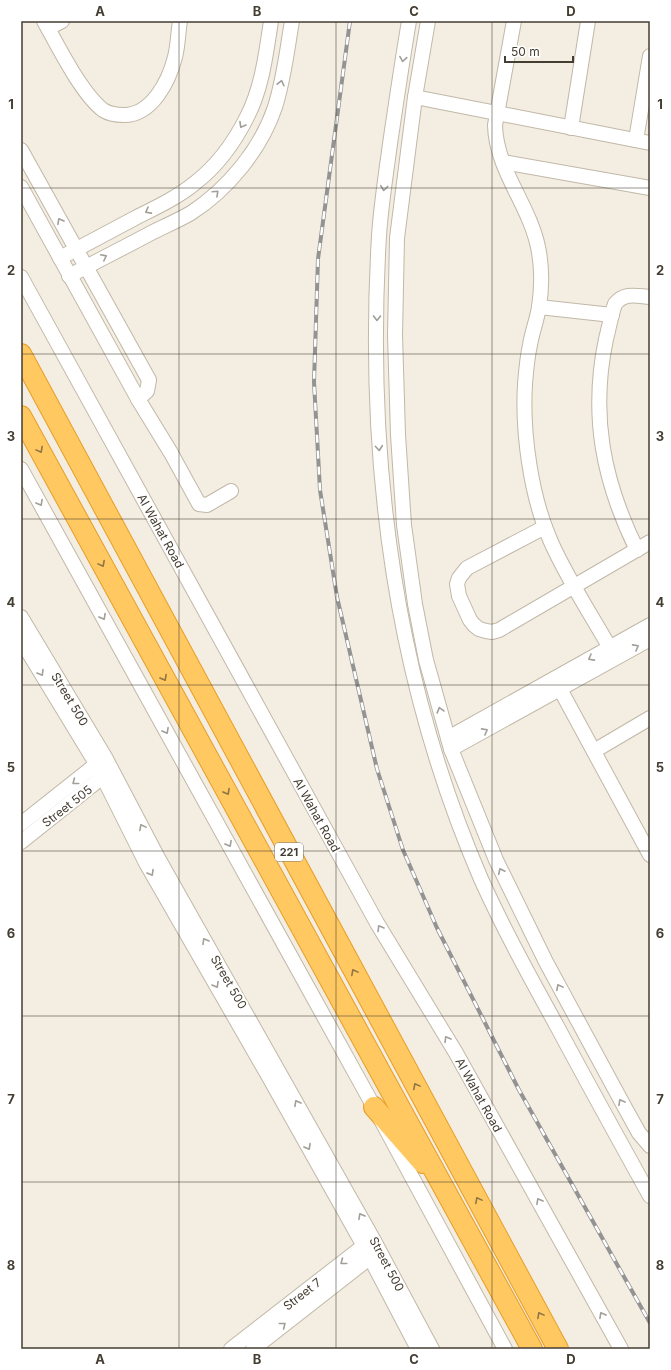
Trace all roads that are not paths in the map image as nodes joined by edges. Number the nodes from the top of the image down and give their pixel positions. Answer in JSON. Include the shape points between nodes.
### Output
{"nodes":[{"id":1,"x":62,"y":21,"type":"edge"},
{"id":2,"x":180,"y":21,"type":"edge"},
{"id":3,"x":271,"y":21,"type":"edge"},
{"id":4,"x":292,"y":21,"type":"edge"},
{"id":5,"x":409,"y":21,"type":"edge"},
{"id":6,"x":428,"y":21,"type":"edge"},
{"id":7,"x":514,"y":21,"type":"edge"},
{"id":8,"x":588,"y":21,"type":"edge"},
{"id":9,"x":46,"y":25,"type":"edge"},
{"id":10,"x":650,"y":56,"type":"edge"},
{"id":11,"x":415,"y":97,"type":"junction"},
{"id":12,"x":497,"y":113,"type":"junction"},
{"id":13,"x":571,"y":128,"type":"junction"},
{"id":14,"x":636,"y":140,"type":"junction"},
{"id":15,"x":650,"y":143,"type":"edge"},
{"id":16,"x":21,"y":150,"type":"edge"},
{"id":17,"x":503,"y":162,"type":"junction"},
{"id":18,"x":387,"y":166,"type":"junction"},
{"id":19,"x":406,"y":168,"type":"junction"},
{"id":20,"x":21,"y":187,"type":"edge"},
{"id":21,"x":650,"y":188,"type":"edge"},
{"id":22,"x":76,"y":250,"type":"junction"},
{"id":23,"x":60,"y":258,"type":"junction"},
{"id":24,"x":85,"y":267,"type":"junction"},
{"id":25,"x":69,"y":276,"type":"junction"},
{"id":26,"x":21,"y":277,"type":"edge"},
{"id":27,"x":650,"y":297,"type":"edge"},
{"id":28,"x":539,"y":307,"type":"junction"},
{"id":29,"x":612,"y":315,"type":"junction"},
{"id":30,"x":21,"y":354,"type":"edge"},
{"id":31,"x":138,"y":398,"type":"junction"},
{"id":32,"x":21,"y":416,"type":"edge"},
{"id":33,"x":21,"y":469,"type":"edge"},
{"id":34,"x":231,"y":491,"type":"dead end"},
{"id":35,"x":545,"y":528,"type":"junction"},
{"id":36,"x":650,"y":542,"type":"edge"},
{"id":37,"x":637,"y":550,"type":"junction"},
{"id":38,"x":575,"y":586,"type":"junction"},
{"id":39,"x":21,"y":617,"type":"edge"},
{"id":40,"x":650,"y":625,"type":"edge"},
{"id":41,"x":650,"y":639,"type":"edge"},
{"id":42,"x":21,"y":640,"type":"edge"},
{"id":43,"x":610,"y":648,"type":"junction"},
{"id":44,"x":560,"y":689,"type":"junction"},
{"id":45,"x":650,"y":718,"type":"edge"},
{"id":46,"x":450,"y":744,"type":"junction"},
{"id":47,"x":594,"y":751,"type":"junction"},
{"id":48,"x":104,"y":767,"type":"junction"},
{"id":49,"x":21,"y":824,"type":"edge"},
{"id":50,"x":21,"y":842,"type":"edge"},
{"id":51,"x":650,"y":855,"type":"edge"},
{"id":52,"x":374,"y":1107,"type":"junction"},
{"id":53,"x":630,"y":1117,"type":"junction"},
{"id":54,"x":612,"y":1127,"type":"junction"},
{"id":55,"x":650,"y":1146,"type":"edge"},
{"id":56,"x":446,"y":1190,"type":"junction"},
{"id":57,"x":650,"y":1196,"type":"edge"},
{"id":58,"x":371,"y":1248,"type":"junction"},
{"id":59,"x":412,"y":1324,"type":"junction"},
{"id":60,"x":231,"y":1349,"type":"edge"},
{"id":61,"x":253,"y":1349,"type":"edge"},
{"id":62,"x":418,"y":1349,"type":"edge"},
{"id":63,"x":432,"y":1349,"type":"edge"},
{"id":64,"x":505,"y":1349,"type":"edge"},
{"id":65,"x":532,"y":1349,"type":"edge"},
{"id":66,"x":558,"y":1349,"type":"edge"},
{"id":67,"x":621,"y":1349,"type":"edge"}],
"edges":[{"from":1,"to":9,"type":"street"},
{"from":2,"to":9,"type":"street","via":[[175,57],[160,92],[142,111],[129,115],[116,115],[104,111],[91,98]]},
{"from":3,"to":22,"type":"street","one_way":true,"via":[[265,62],[248,116],[233,142],[215,164],[194,184],[170,200]]},
{"from":24,"to":4,"type":"street","one_way":true,"via":[[191,212],[232,178],[256,146],[274,109],[282,83]]},
{"from":5,"to":18,"type":"street","one_way":true},
{"from":6,"to":11,"type":"street"},
{"from":7,"to":12,"type":"street"},
{"from":8,"to":13,"type":"street"},
{"from":10,"to":14,"type":"street"},
{"from":11,"to":12,"type":"street"},
{"from":11,"to":19,"type":"street"},
{"from":12,"to":13,"type":"street"},
{"from":12,"to":17,"type":"street","via":[[495,138]]},
{"from":13,"to":14,"type":"street"},
{"from":14,"to":15,"type":"street"},
{"from":22,"to":16,"type":"street","one_way":true},
{"from":17,"to":21,"type":"street"},
{"from":17,"to":28,"type":"street","via":[[529,218],[538,247],[542,277]]},
{"from":18,"to":19,"type":"street"},
{"from":18,"to":54,"type":"street","one_way":true,"via":[[379,234],[376,335],[378,436],[391,565],[411,666],[437,758],[481,878],[513,945]]},
{"from":46,"to":19,"type":"street","one_way":true,"via":[[426,660],[404,525],[395,336],[397,238]]},
{"from":20,"to":23,"type":"street"},
{"from":22,"to":23,"type":"street"},
{"from":22,"to":24,"type":"street"},
{"from":23,"to":25,"type":"street"},
{"from":24,"to":25,"type":"street"},
{"from":24,"to":31,"type":"street","via":[[149,380],[147,392]]},
{"from":25,"to":31,"type":"street"},
{"from":67,"to":26,"type":"street","name":"Al Wahat Road","one_way":true,"via":[[456,1053],[377,923]]},
{"from":27,"to":29,"type":"street","via":[[624,296],[615,304]]},
{"from":28,"to":29,"type":"street"},
{"from":28,"to":35,"type":"street","via":[[525,385],[525,424],[529,463]]},
{"from":29,"to":37,"type":"street","via":[[604,350],[599,417],[608,477],[625,526]]},
{"from":66,"to":30,"type":"highway","number":"221","one_way":true},
{"from":31,"to":34,"type":"street","via":[[199,504],[207,505]]},
{"from":32,"to":56,"type":"highway","number":"221","one_way":true},
{"from":33,"to":52,"type":"street","one_way":true},
{"from":35,"to":38,"type":"street"},
{"from":35,"to":38,"type":"street","via":[[462,572],[457,584],[458,590],[470,620],[479,629],[492,632],[499,630]]},
{"from":36,"to":37,"type":"street"},
{"from":37,"to":38,"type":"street"},
{"from":38,"to":43,"type":"street"},
{"from":39,"to":48,"type":"street","name":"Street 500"},
{"from":40,"to":43,"type":"street"},
{"from":44,"to":41,"type":"street","one_way":true},
{"from":42,"to":48,"type":"street","name":"Street 500","one_way":true},
{"from":43,"to":46,"type":"street","one_way":true},
{"from":46,"to":44,"type":"street","one_way":true},
{"from":44,"to":47,"type":"street"},
{"from":45,"to":47,"type":"street"},
{"from":53,"to":46,"type":"street","one_way":true,"via":[[546,962],[496,860]]},
{"from":47,"to":51,"type":"street"},
{"from":48,"to":49,"type":"street","name":"Street 505","one_way":true},
{"from":48,"to":50,"type":"street","name":"Street 505"},
{"from":48,"to":58,"type":"street","name":"Street 500","via":[[146,863]]},
{"from":52,"to":56,"type":"highway"},
{"from":52,"to":64,"type":"street"},
{"from":53,"to":54,"type":"street"},
{"from":53,"to":55,"type":"street"},
{"from":54,"to":57,"type":"street"},
{"from":56,"to":65,"type":"highway","number":"221"},
{"from":58,"to":59,"type":"street","name":"Street 500"},
{"from":58,"to":60,"type":"street","name":"Street 7","one_way":true},
{"from":61,"to":58,"type":"street","name":"Street 7","one_way":true},
{"from":59,"to":62,"type":"street","name":"Street 500"},
{"from":59,"to":63,"type":"street","name":"Street 500"}]}
